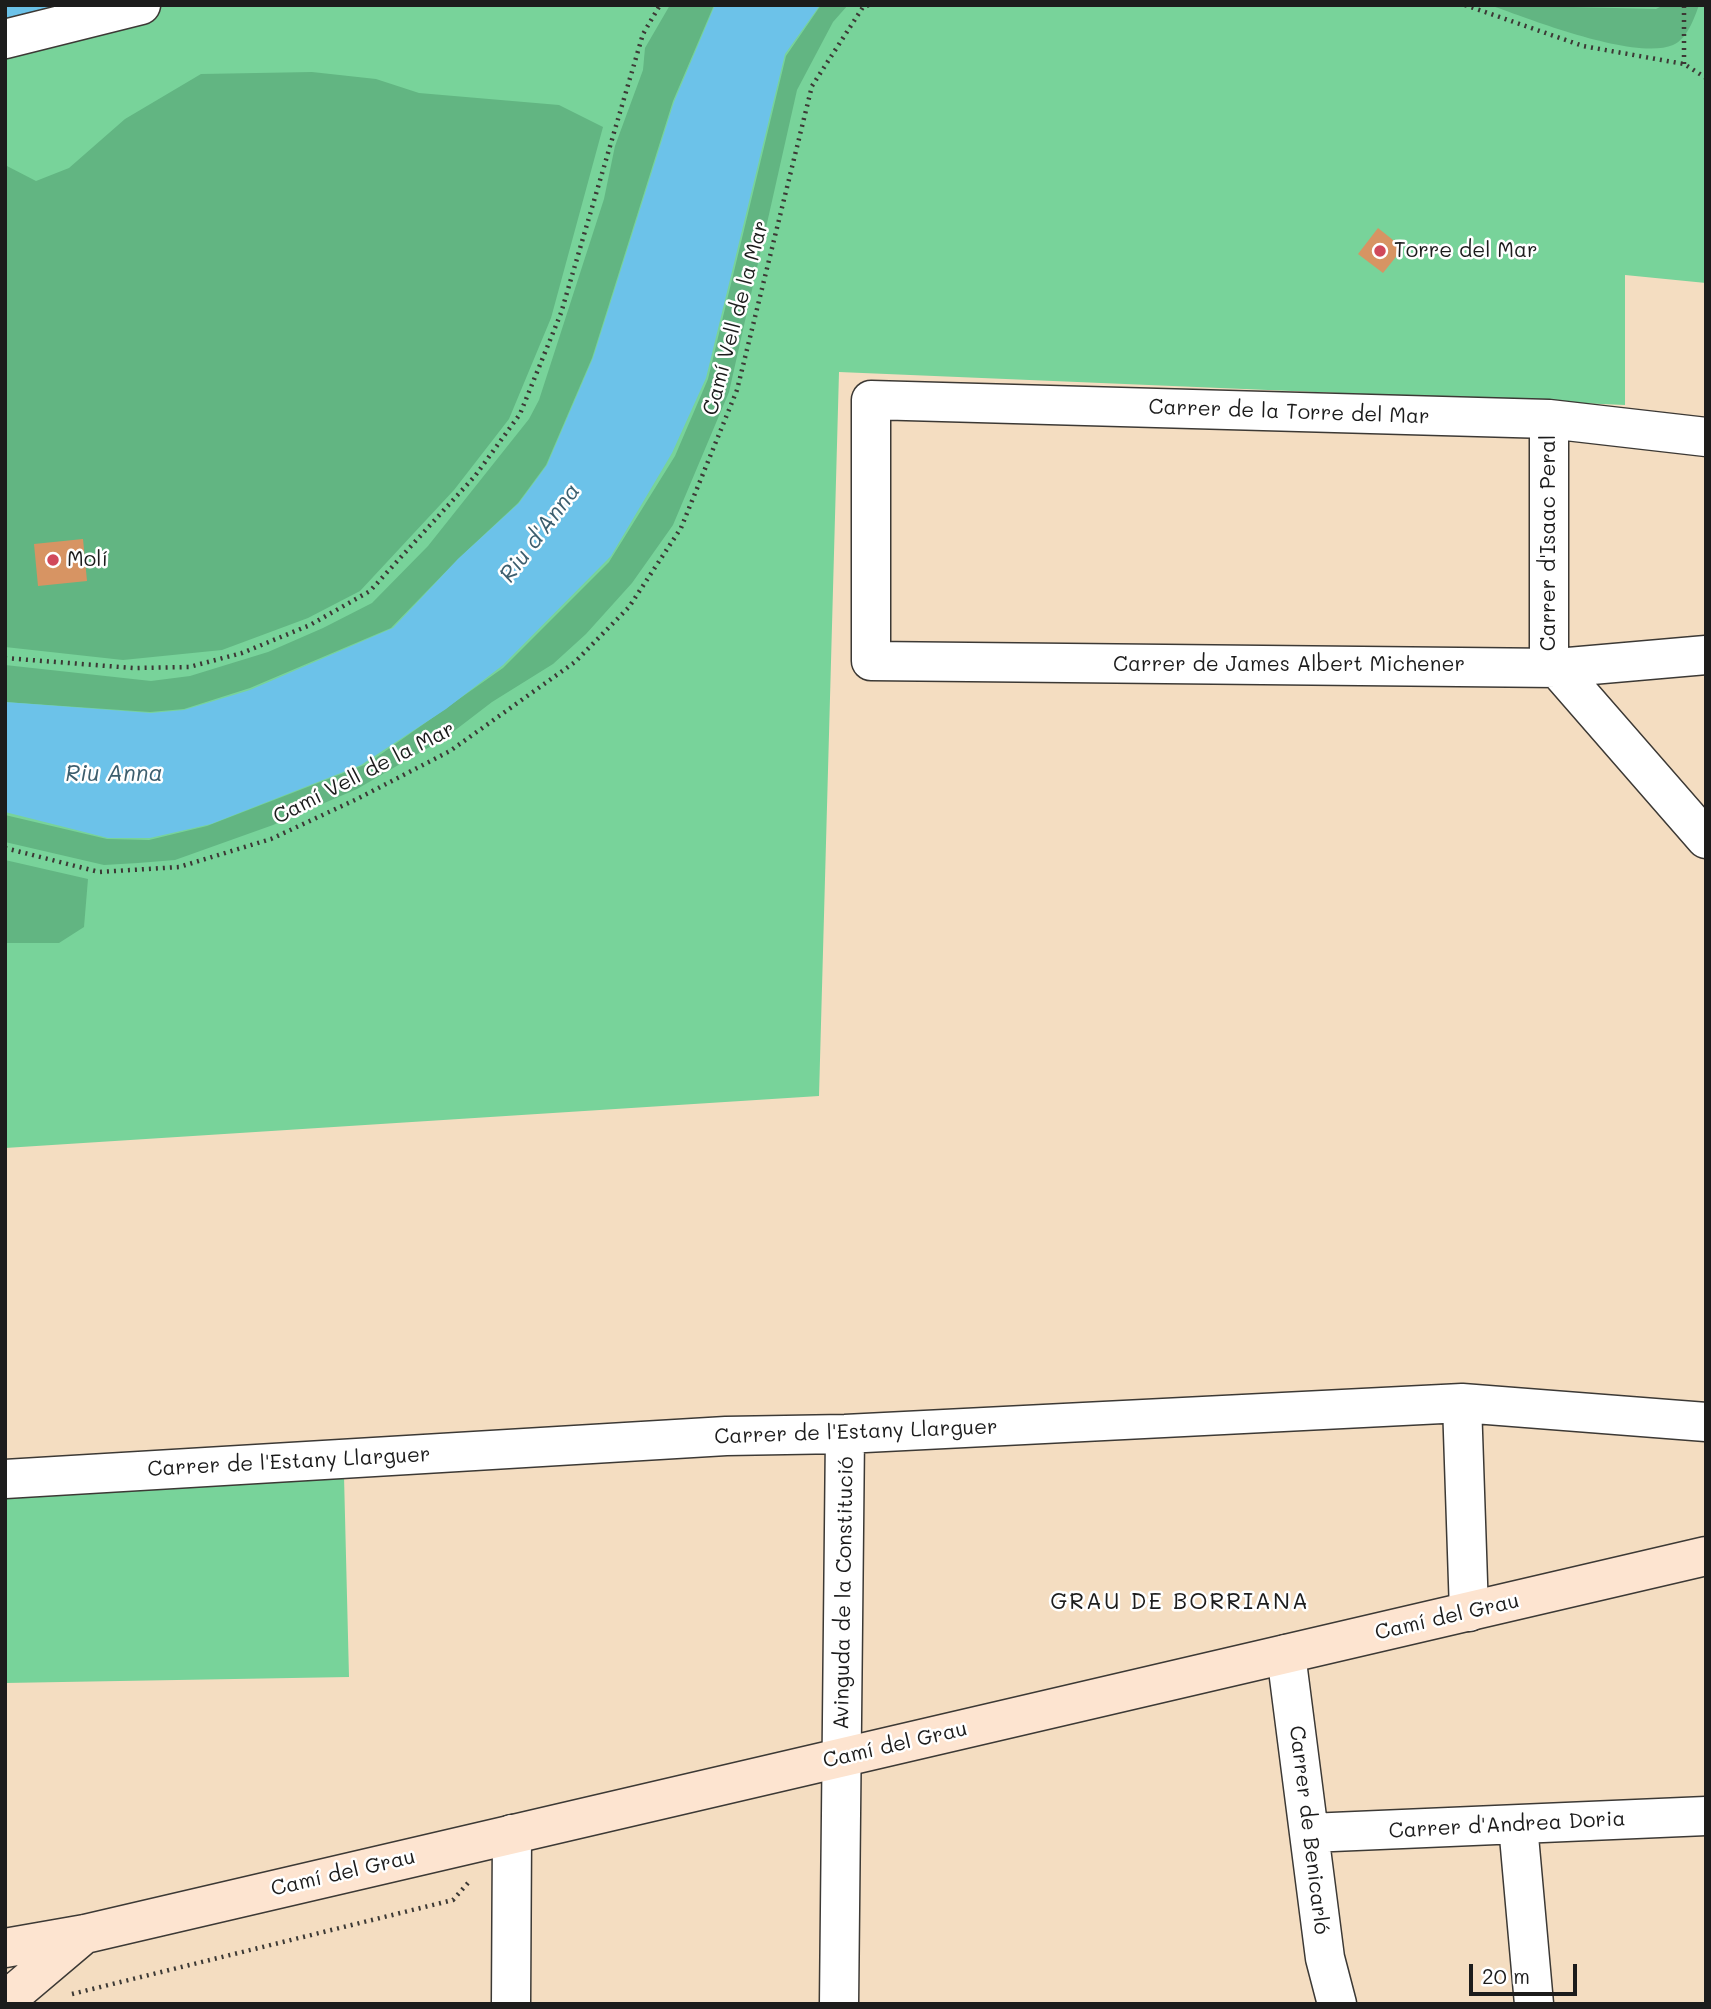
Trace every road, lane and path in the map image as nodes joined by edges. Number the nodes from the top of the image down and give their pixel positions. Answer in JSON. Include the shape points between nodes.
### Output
{"nodes":[{"id":1,"x":141,"y":5,"type":"edge"},
{"id":2,"x":660,"y":5,"type":"edge"},
{"id":3,"x":869,"y":5,"type":"edge"},
{"id":4,"x":1465,"y":5,"type":"edge"},
{"id":5,"x":1684,"y":5,"type":"edge"},
{"id":6,"x":5,"y":39,"type":"edge"},
{"id":7,"x":1684,"y":64,"type":"junction"},
{"id":8,"x":1706,"y":78,"type":"edge"},
{"id":9,"x":1549,"y":419,"type":"junction"},
{"id":10,"x":1706,"y":437,"type":"edge"},
{"id":11,"x":1706,"y":655,"type":"edge"},
{"id":12,"x":5,"y":658,"type":"edge"},
{"id":13,"x":871,"y":661,"type":"joint"},
{"id":14,"x":1553,"y":668,"type":"junction"},
{"id":15,"x":1706,"y":839,"type":"edge"},
{"id":16,"x":5,"y":848,"type":"edge"},
{"id":17,"x":1462,"y":1403,"type":"junction"},
{"id":18,"x":1706,"y":1422,"type":"edge"},
{"id":19,"x":845,"y":1434,"type":"junction"},
{"id":20,"x":5,"y":1479,"type":"edge"},
{"id":21,"x":1706,"y":1556,"type":"edge"},
{"id":22,"x":1469,"y":1612,"type":"junction"},
{"id":23,"x":1286,"y":1654,"type":"junction"},
{"id":24,"x":842,"y":1758,"type":"junction"},
{"id":25,"x":1706,"y":1816,"type":"edge"},
{"id":26,"x":1518,"y":1825,"type":"junction"},
{"id":27,"x":1309,"y":1833,"type":"junction"},
{"id":28,"x":512,"y":1834,"type":"junction"},
{"id":29,"x":470,"y":1881,"type":"dead end"},
{"id":30,"x":85,"y":1934,"type":"junction"},
{"id":31,"x":5,"y":1948,"type":"edge"},
{"id":32,"x":62,"y":1997,"type":"dead end"},
{"id":33,"x":5,"y":2001,"type":"edge"},
{"id":34,"x":510,"y":2004,"type":"edge"},
{"id":35,"x":839,"y":2004,"type":"edge"},
{"id":36,"x":1337,"y":2004,"type":"edge"},
{"id":37,"x":1534,"y":2004,"type":"edge"}],
"edges":[{"from":1,"to":6,"type":"street"},
{"from":2,"to":12,"type":"path","via":[[643,34],[561,313],[520,414],[475,476],[370,591],[310,625],[242,653],[189,667],[133,668]]},
{"from":3,"to":16,"type":"path","name":"Camí Vell de la Mar","via":[[863,7],[812,86],[737,390],[681,528],[629,607],[575,662],[450,751],[271,839],[179,867],[99,872]]},
{"from":4,"to":7,"type":"path","via":[[1583,46]]},
{"from":5,"to":7,"type":"path"},
{"from":7,"to":8,"type":"path"},
{"from":9,"to":10,"type":"street","name":"Carrer de la Torre del Mar"},
{"from":9,"to":13,"type":"street","name":"Carrer de la Torre del Mar","via":[[871,400]]},
{"from":9,"to":14,"type":"street","name":"Carrer d'Isaac Peral"},
{"from":11,"to":14,"type":"street","name":"Carrer de James Albert Michener"},
{"from":13,"to":14,"type":"street","name":"Carrer de James Albert Michener"},
{"from":14,"to":15,"type":"street"},
{"from":17,"to":18,"type":"street","name":"Carrer de l'Estany Llarguer"},
{"from":17,"to":19,"type":"street","name":"Carrer de l'Estany Llarguer"},
{"from":17,"to":22,"type":"street"},
{"from":19,"to":20,"type":"street","name":"Carrer de l'Estany Llarguer","via":[[726,1436]]},
{"from":19,"to":24,"type":"street","name":"Avinguda de la Constitució"},
{"from":21,"to":22,"type":"street","name":"Camí del Grau"},
{"from":22,"to":23,"type":"street","name":"Camí del Grau"},
{"from":23,"to":24,"type":"street","name":"Camí del Grau"},
{"from":23,"to":27,"type":"street","name":"Carrer de Benicarló"},
{"from":24,"to":28,"type":"street","name":"Camí del Grau"},
{"from":24,"to":35,"type":"street","name":"Avinguda de la Constitució"},
{"from":25,"to":26,"type":"street","name":"Carrer d'Andrea Doria"},
{"from":26,"to":27,"type":"street","name":"Carrer d'Andrea Doria"},
{"from":26,"to":37,"type":"street"},
{"from":27,"to":36,"type":"street","name":"Carrer de Benicarló","via":[[1325,1958]]},
{"from":28,"to":30,"type":"street","name":"Camí del Grau"},
{"from":28,"to":34,"type":"street"},
{"from":29,"to":32,"type":"path","via":[[453,1900]]},
{"from":30,"to":31,"type":"street","name":"Camí del Grau"},
{"from":30,"to":33,"type":"street","name":"Camí del Grau"}]}
